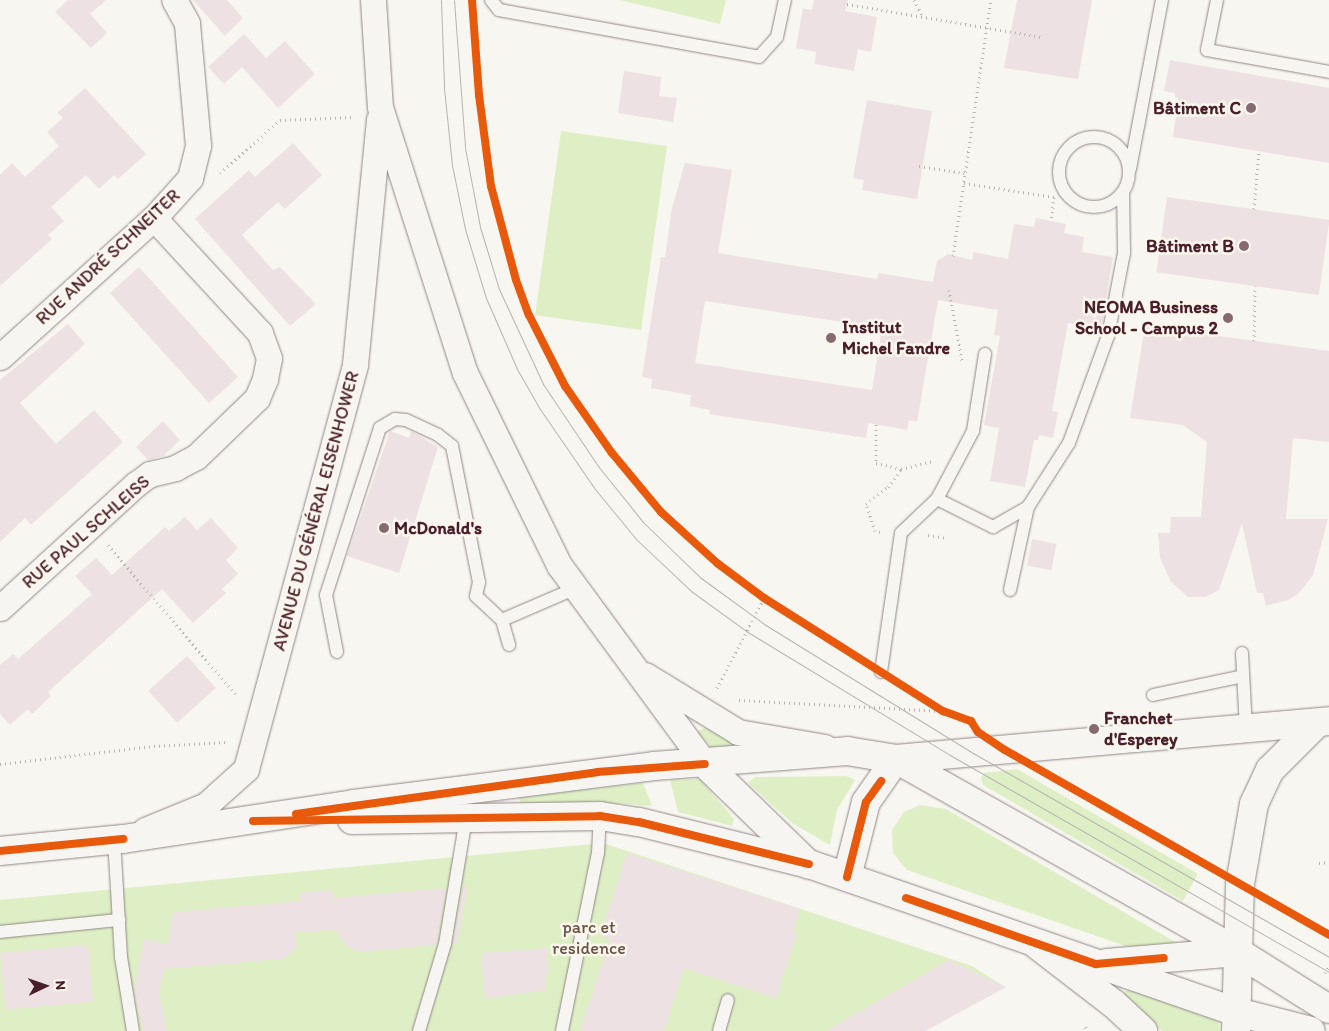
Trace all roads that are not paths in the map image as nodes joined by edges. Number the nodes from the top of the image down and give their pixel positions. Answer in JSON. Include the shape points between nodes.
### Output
{"nodes":[{"id":1,"x":174,"y":0,"type":"edge"},
{"id":2,"x":372,"y":0,"type":"edge"},
{"id":3,"x":492,"y":0,"type":"edge"},
{"id":4,"x":785,"y":0,"type":"edge"},
{"id":5,"x":1162,"y":0,"type":"edge"},
{"id":6,"x":1217,"y":0,"type":"edge"},
{"id":7,"x":1329,"y":72,"type":"edge"},
{"id":8,"x":380,"y":107,"type":"junction"},
{"id":9,"x":1129,"y":174,"type":"junction"},
{"id":10,"x":1123,"y":192,"type":"junction"},
{"id":11,"x":154,"y":218,"type":"junction"},
{"id":12,"x":985,"y":354,"type":"dead end"},
{"id":13,"x":0,"y":357,"type":"edge"},
{"id":14,"x":937,"y":499,"type":"junction"},
{"id":15,"x":1028,"y":507,"type":"junction"},
{"id":16,"x":574,"y":590,"type":"junction"},
{"id":17,"x":1010,"y":590,"type":"dead end"},
{"id":18,"x":0,"y":608,"type":"edge"},
{"id":19,"x":502,"y":620,"type":"junction"},
{"id":20,"x":509,"y":645,"type":"dead end"},
{"id":21,"x":338,"y":652,"type":"dead end"},
{"id":22,"x":1242,"y":653,"type":"dead end"},
{"id":23,"x":630,"y":666,"type":"junction"},
{"id":24,"x":881,"y":672,"type":"dead end"},
{"id":25,"x":1243,"y":676,"type":"junction"},
{"id":26,"x":1153,"y":695,"type":"dead end"},
{"id":27,"x":1322,"y":723,"type":"edge"},
{"id":28,"x":1246,"y":729,"type":"junction"},
{"id":29,"x":847,"y":751,"type":"junction"},
{"id":30,"x":896,"y":759,"type":"junction"},
{"id":31,"x":705,"y":764,"type":"junction"},
{"id":32,"x":600,"y":816,"type":"junction"},
{"id":33,"x":466,"y":818,"type":"junction"},
{"id":34,"x":253,"y":821,"type":"junction"},
{"id":35,"x":119,"y":839,"type":"junction"},
{"id":36,"x":0,"y":851,"type":"edge"},
{"id":37,"x":809,"y":864,"type":"junction"},
{"id":38,"x":847,"y":877,"type":"junction"},
{"id":39,"x":119,"y":920,"type":"junction"},
{"id":40,"x":0,"y":932,"type":"edge"},
{"id":41,"x":1034,"y":942,"type":"junction"},
{"id":42,"x":1238,"y":952,"type":"junction"},
{"id":43,"x":1096,"y":964,"type":"junction"},
{"id":44,"x":728,"y":1000,"type":"dead end"},
{"id":45,"x":1329,"y":1009,"type":"edge"},
{"id":46,"x":1236,"y":1022,"type":"edge"},
{"id":47,"x":133,"y":1031,"type":"edge"},
{"id":48,"x":419,"y":1031,"type":"edge"},
{"id":49,"x":562,"y":1031,"type":"edge"},
{"id":50,"x":719,"y":1031,"type":"edge"},
{"id":51,"x":1143,"y":1031,"type":"edge"},
{"id":52,"x":1312,"y":1031,"type":"edge"}],
"edges":[{"from":1,"to":11,"type":"street","name":"RUE ANDRÉ SCHNEITER","via":[[187,23],[198,145],[190,177]]},
{"from":2,"to":8,"type":"street","name":"AVENUE DU GÉNÉRAL EISENHOWER"},
{"from":3,"to":4,"type":"lane","via":[[499,10],[759,57],[778,37]]},
{"from":5,"to":9,"type":"lane"},
{"from":6,"to":7,"type":"lane","via":[[1207,50]]},
{"from":8,"to":16,"type":"street","name":"AVENUE DU GÉNÉRAL EISENHOWER","via":[[465,372]]},
{"from":8,"to":35,"type":"street","name":"AVENUE DU GÉNÉRAL EISENHOWER","via":[[355,364],[246,769],[206,805]]},
{"from":9,"to":10,"type":"lane"},
{"from":9,"to":10,"type":"lane","via":[[1120,148],[1100,137],[1077,141],[1062,158],[1060,181],[1072,200],[1088,207],[1105,206]]},
{"from":10,"to":15,"type":"lane","via":[[1124,253],[1108,336],[1069,443]]},
{"from":11,"to":13,"type":"street","name":"RUE ANDRÉ SCHNEITER"},
{"from":11,"to":18,"type":"street","name":"RUE PAUL SCHLEISS","via":[[260,333],[268,358],[265,379],[257,398],[196,457],[175,468],[150,474]]},
{"from":12,"to":14,"type":"lane","via":[[973,431]]},
{"from":14,"to":15,"type":"lane","via":[[993,527]]},
{"from":14,"to":24,"type":"lane","via":[[901,533]]},
{"from":15,"to":17,"type":"lane"},
{"from":16,"to":19,"type":"lane"},
{"from":16,"to":23,"type":"street","name":"AVENUE DU GÉNÉRAL EISENHOWER"},
{"from":19,"to":20,"type":"lane"},
{"from":19,"to":21,"type":"lane","via":[[476,596],[478,582],[452,446],[438,435],[406,420],[395,420],[380,428],[326,595]]},
{"from":22,"to":25,"type":"lane"},
{"from":23,"to":29,"type":"street","name":"AVENUE DU GÉNÉRAL EISENHOWER","via":[[738,732]]},
{"from":23,"to":31,"type":"street","name":"AVENUE DU GÉNÉRAL EISENHOWER"},
{"from":25,"to":26,"type":"lane"},
{"from":25,"to":28,"type":"lane"},
{"from":27,"to":28,"type":"main road"},
{"from":27,"to":42,"type":"main road","via":[[1270,770],[1254,804],[1240,884]]},
{"from":28,"to":30,"type":"main road"},
{"from":29,"to":30,"type":"main road"},
{"from":29,"to":31,"type":"main road"},
{"from":30,"to":38,"type":"main road","via":[[866,802]]},
{"from":30,"to":42,"type":"main road"},
{"from":31,"to":34,"type":"main road","via":[[598,772]]},
{"from":31,"to":37,"type":"main road"},
{"from":32,"to":33,"type":"main road"},
{"from":32,"to":37,"type":"main road","via":[[639,822]]},
{"from":32,"to":49,"type":"lane","via":[[598,853]]},
{"from":33,"to":34,"type":"main road"},
{"from":33,"to":48,"type":"lane","via":[[445,944]]},
{"from":34,"to":35,"type":"main road"},
{"from":35,"to":36,"type":"main road"},
{"from":35,"to":39,"type":"lane"},
{"from":37,"to":38,"type":"main road"},
{"from":38,"to":41,"type":"main road"},
{"from":39,"to":40,"type":"lane"},
{"from":39,"to":47,"type":"lane"},
{"from":41,"to":43,"type":"main road"},
{"from":41,"to":51,"type":"main road","via":[[1114,1004]]},
{"from":42,"to":43,"type":"main road"},
{"from":42,"to":45,"type":"main road"},
{"from":42,"to":46,"type":"main road"},
{"from":43,"to":46,"type":"main road"},
{"from":44,"to":50,"type":"lane"},
{"from":46,"to":52,"type":"main road"}]}
